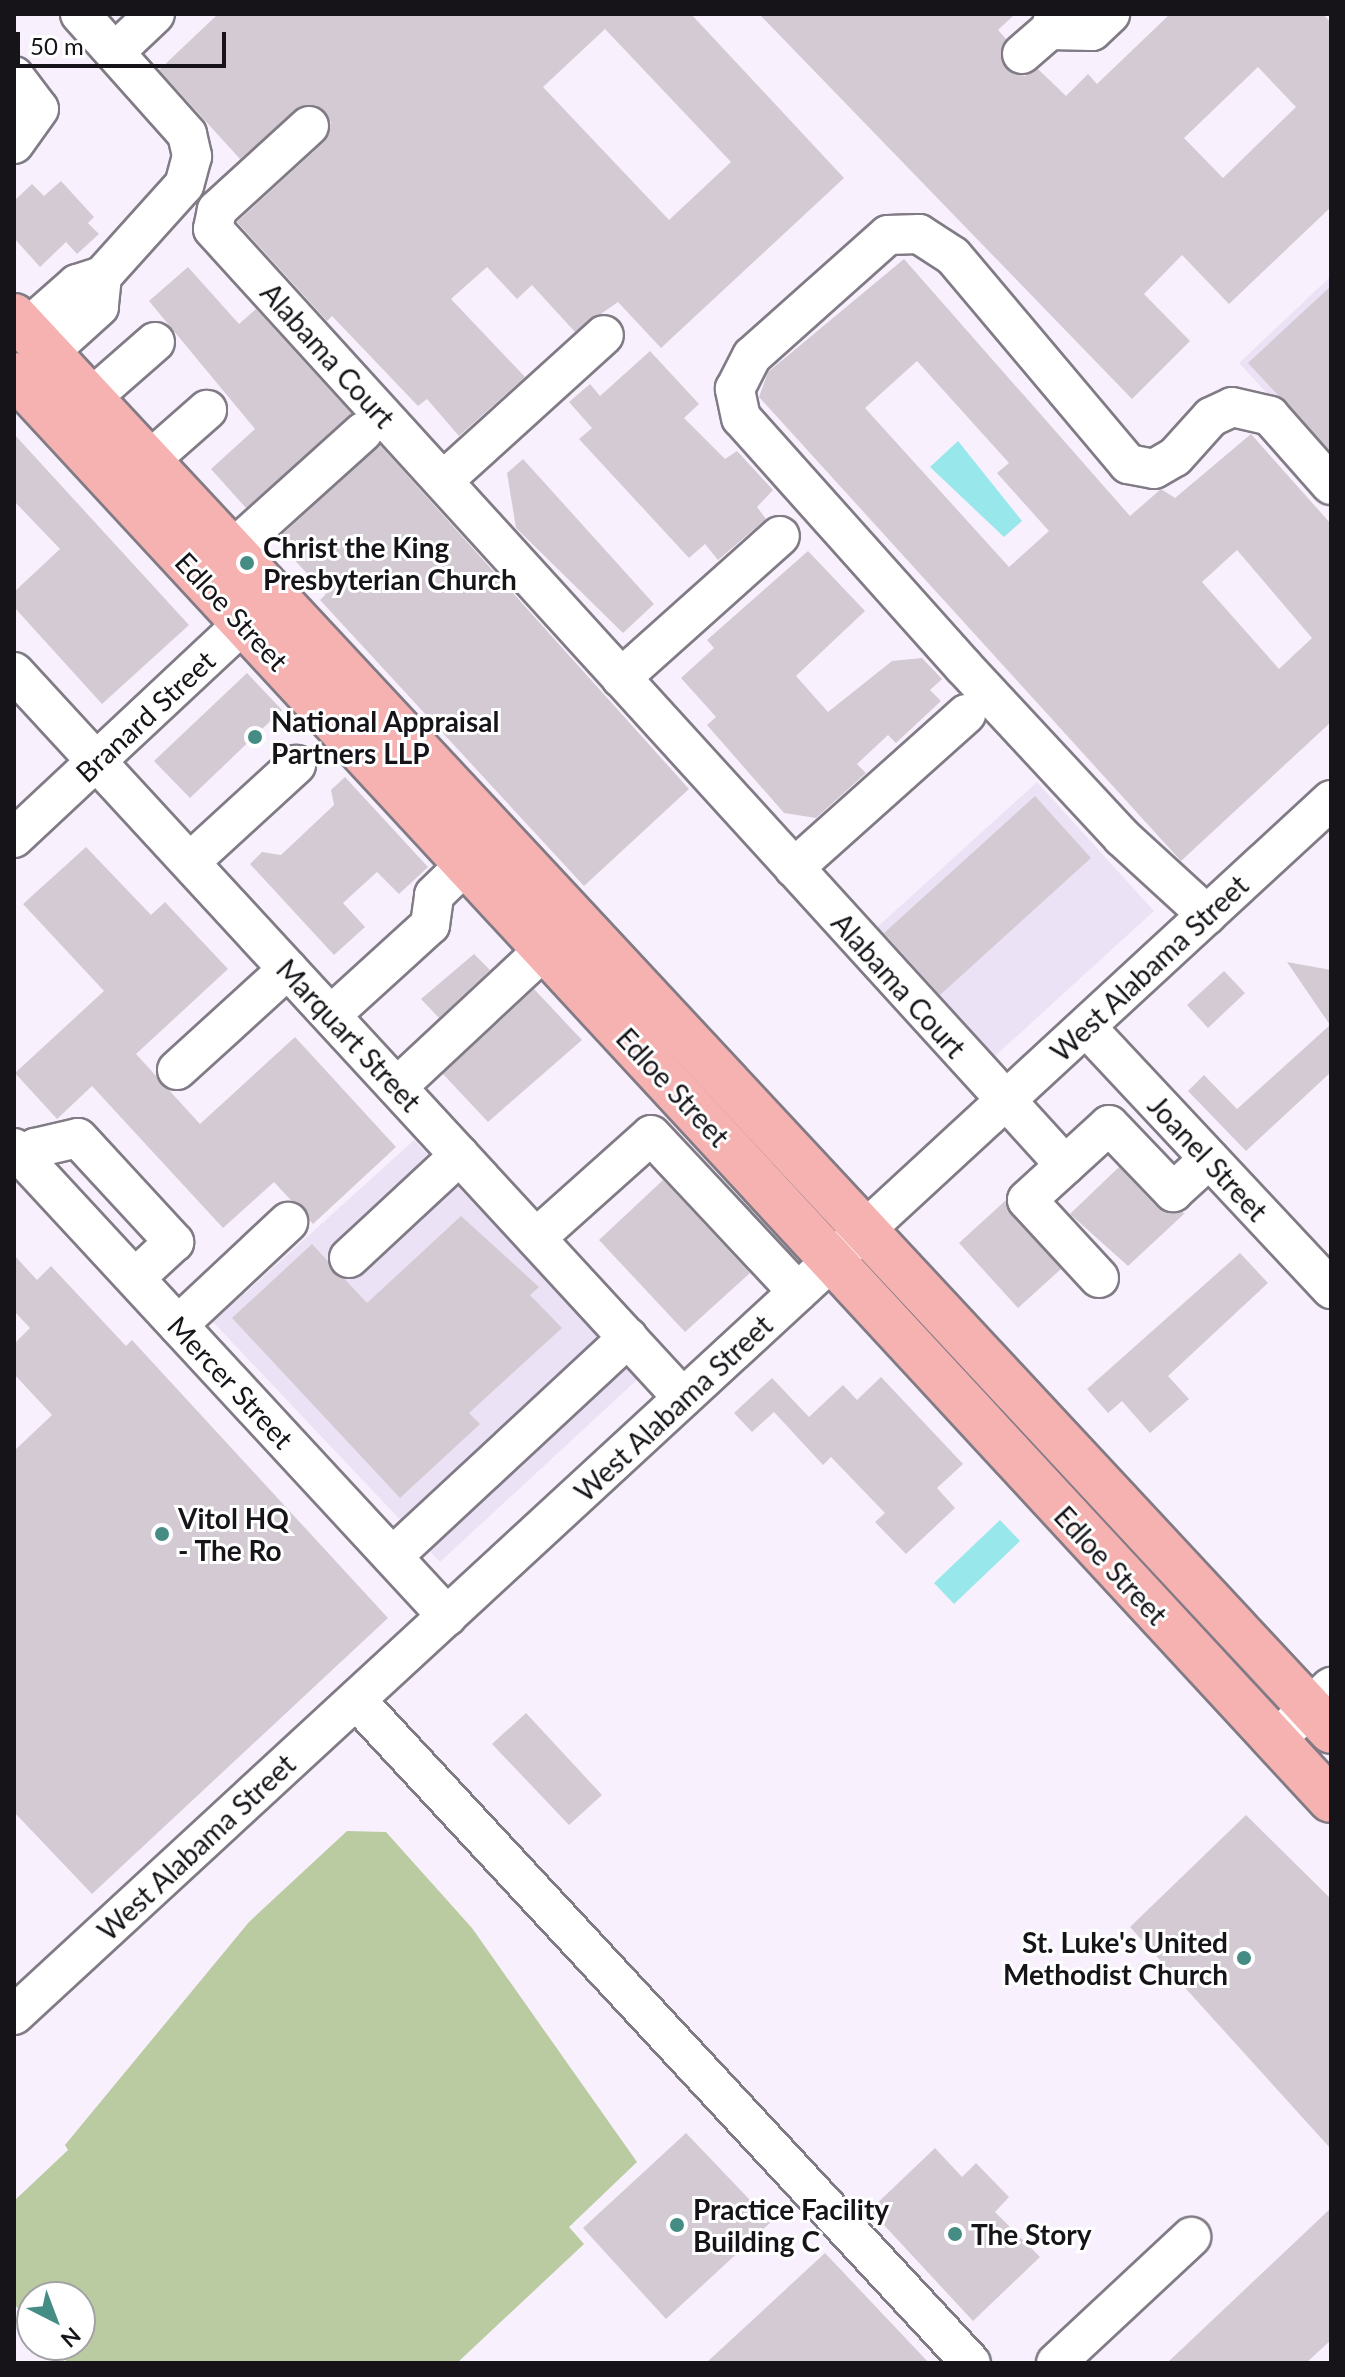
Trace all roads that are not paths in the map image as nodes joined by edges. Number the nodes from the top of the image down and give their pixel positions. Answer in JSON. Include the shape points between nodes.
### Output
{"nodes":[{"id":1,"x":80,"y":14,"type":"edge"},
{"id":2,"x":155,"y":14,"type":"edge"},
{"id":3,"x":1110,"y":14,"type":"edge"},
{"id":4,"x":1042,"y":28,"type":"edge"},
{"id":5,"x":115,"y":52,"type":"junction"},
{"id":6,"x":14,"y":76,"type":"edge"},
{"id":7,"x":309,"y":126,"type":"dead end"},
{"id":8,"x":14,"y":144,"type":"edge"},
{"id":9,"x":604,"y":335,"type":"dead end"},
{"id":10,"x":155,"y":342,"type":"dead end"},
{"id":11,"x":25,"y":345,"type":"edge"},
{"id":12,"x":91,"y":398,"type":"junction"},
{"id":13,"x":207,"y":410,"type":"dead end"},
{"id":14,"x":363,"y":432,"type":"dead end"},
{"id":15,"x":150,"y":460,"type":"junction"},
{"id":16,"x":443,"y":481,"type":"junction"},
{"id":17,"x":1331,"y":485,"type":"edge"},
{"id":18,"x":780,"y":536,"type":"dead end"},
{"id":19,"x":233,"y":549,"type":"junction"},
{"id":20,"x":275,"y":594,"type":"junction"},
{"id":21,"x":243,"y":623,"type":"junction"},
{"id":22,"x":14,"y":672,"type":"edge"},
{"id":23,"x":621,"y":678,"type":"junction"},
{"id":24,"x":966,"y":714,"type":"dead end"},
{"id":25,"x":96,"y":761,"type":"junction"},
{"id":26,"x":296,"y":765,"type":"dead end"},
{"id":27,"x":1331,"y":800,"type":"edge"},
{"id":28,"x":14,"y":838,"type":"edge"},
{"id":29,"x":190,"y":862,"type":"junction"},
{"id":30,"x":466,"y":864,"type":"junction"},
{"id":31,"x":794,"y":868,"type":"junction"},
{"id":32,"x":1207,"y":915,"type":"junction"},
{"id":33,"x":577,"y":919,"type":"junction"},
{"id":34,"x":545,"y":949,"type":"junction"},
{"id":35,"x":288,"y":969,"type":"junction"},
{"id":36,"x":331,"y":1015,"type":"junction"},
{"id":37,"x":1086,"y":1027,"type":"junction"},
{"id":38,"x":177,"y":1070,"type":"dead end"},
{"id":39,"x":397,"y":1087,"type":"junction"},
{"id":40,"x":1005,"y":1101,"type":"junction"},
{"id":41,"x":19,"y":1154,"type":"edge"},
{"id":42,"x":460,"y":1155,"type":"junction"},
{"id":43,"x":1209,"y":1159,"type":"junction"},
{"id":44,"x":1065,"y":1165,"type":"junction"},
{"id":45,"x":288,"y":1222,"type":"dead end"},
{"id":46,"x":866,"y":1230,"type":"junction"},
{"id":47,"x":536,"y":1238,"type":"junction"},
{"id":48,"x":349,"y":1258,"type":"dead end"},
{"id":49,"x":833,"y":1260,"type":"junction"},
{"id":50,"x":135,"y":1278,"type":"junction"},
{"id":51,"x":1099,"y":1278,"type":"dead end"},
{"id":52,"x":1331,"y":1289,"type":"edge"},
{"id":53,"x":798,"y":1292,"type":"junction"},
{"id":54,"x":178,"y":1325,"type":"junction"},
{"id":55,"x":628,"y":1338,"type":"junction"},
{"id":56,"x":683,"y":1398,"type":"junction"},
{"id":57,"x":1129,"y":1513,"type":"junction"},
{"id":58,"x":1093,"y":1547,"type":"junction"},
{"id":59,"x":393,"y":1556,"type":"junction"},
{"id":60,"x":447,"y":1616,"type":"junction"},
{"id":61,"x":356,"y":1700,"type":"junction"},
{"id":62,"x":1324,"y":1709,"type":"edge"},
{"id":63,"x":1276,"y":1739,"type":"junction"},
{"id":64,"x":1331,"y":1800,"type":"edge"},
{"id":65,"x":14,"y":2015,"type":"edge"},
{"id":66,"x":1191,"y":2237,"type":"dead end"},
{"id":67,"x":971,"y":2363,"type":"edge"},
{"id":68,"x":1056,"y":2363,"type":"edge"}],
"edges":[{"from":1,"to":5,"type":"street"},
{"from":2,"to":5,"type":"street"},
{"from":3,"to":4,"type":"street","via":[[1092,31]]},
{"from":5,"to":11,"type":"street","via":[[187,134],[192,156],[184,185],[102,276],[99,307]]},
{"from":6,"to":8,"type":"street","via":[[39,109]]},
{"from":7,"to":16,"type":"street","name":"Alabama Court","via":[[217,210],[213,229]]},
{"from":9,"to":16,"type":"street"},
{"from":10,"to":12,"type":"street"},
{"from":11,"to":12,"type":"main road","name":"Edloe Street"},
{"from":11,"to":21,"type":"main road","name":"Edloe Street"},
{"from":12,"to":15,"type":"main road","name":"Edloe Street"},
{"from":13,"to":15,"type":"street"},
{"from":14,"to":19,"type":"street"},
{"from":15,"to":19,"type":"main road","name":"Edloe Street"},
{"from":16,"to":23,"type":"street","name":"Alabama Court"},
{"from":17,"to":32,"type":"street","via":[[1270,416],[1232,407],[1211,417],[1175,457],[1154,469],[1128,464],[953,256],[919,234],[888,235],[752,356],[735,389],[741,418],[964,667],[1122,837]]},
{"from":18,"to":23,"type":"street"},
{"from":19,"to":20,"type":"main road","name":"Edloe Street"},
{"from":20,"to":21,"type":"street","name":"Branard Street"},
{"from":20,"to":33,"type":"main road","name":"Edloe Street"},
{"from":21,"to":25,"type":"street","name":"Branard Street"},
{"from":21,"to":30,"type":"main road","name":"Edloe Street"},
{"from":22,"to":25,"type":"street","name":"Marquart Street"},
{"from":23,"to":31,"type":"street","name":"Alabama Court"},
{"from":24,"to":31,"type":"street"},
{"from":25,"to":28,"type":"street","name":"Branard Street"},
{"from":25,"to":29,"type":"street","name":"Marquart Street"},
{"from":26,"to":29,"type":"street"},
{"from":27,"to":32,"type":"street","name":"West Alabama Street"},
{"from":29,"to":35,"type":"street","name":"Marquart Street"},
{"from":30,"to":34,"type":"main road","name":"Edloe Street"},
{"from":30,"to":36,"type":"street","via":[[434,895],[430,925]]},
{"from":31,"to":40,"type":"street","name":"Alabama Court"},
{"from":32,"to":37,"type":"street","name":"West Alabama Street"},
{"from":33,"to":34,"type":"main road"},
{"from":33,"to":46,"type":"main road","name":"Edloe Street"},
{"from":34,"to":39,"type":"street"},
{"from":34,"to":49,"type":"main road","name":"Edloe Street"},
{"from":35,"to":36,"type":"street","name":"Marquart Street"},
{"from":35,"to":38,"type":"street"},
{"from":36,"to":39,"type":"street","name":"Marquart Street"},
{"from":37,"to":40,"type":"street","name":"West Alabama Street"},
{"from":37,"to":43,"type":"street","name":"Joanel Street"},
{"from":39,"to":42,"type":"street","name":"Marquart Street"},
{"from":40,"to":44,"type":"street","name":"Alabama Court"},
{"from":40,"to":46,"type":"street","name":"West Alabama Street"},
{"from":41,"to":50,"type":"street","name":"Mercer Street"},
{"from":41,"to":50,"type":"street","via":[[78,1138],[174,1242]]},
{"from":42,"to":47,"type":"street","name":"Marquart Street"},
{"from":42,"to":48,"type":"street"},
{"from":43,"to":44,"type":"street","via":[[1173,1192],[1109,1125]]},
{"from":43,"to":52,"type":"street","name":"Joanel Street"},
{"from":44,"to":51,"type":"street","via":[[1027,1200]]},
{"from":45,"to":54,"type":"street"},
{"from":46,"to":49,"type":"street","name":"West Alabama Street"},
{"from":46,"to":57,"type":"main road","name":"Edloe Street"},
{"from":47,"to":53,"type":"street","via":[[651,1135]]},
{"from":47,"to":55,"type":"street","name":"Marquart Street"},
{"from":49,"to":53,"type":"street","name":"West Alabama Street"},
{"from":49,"to":58,"type":"main road","name":"Edloe Street"},
{"from":50,"to":54,"type":"street","name":"Mercer Street"},
{"from":53,"to":56,"type":"street","name":"West Alabama Street"},
{"from":54,"to":59,"type":"street","name":"Mercer Street"},
{"from":55,"to":56,"type":"street","name":"Marquart Street"},
{"from":55,"to":59,"type":"street"},
{"from":56,"to":60,"type":"street","name":"West Alabama Street"},
{"from":57,"to":58,"type":"main road"},
{"from":57,"to":62,"type":"main road","name":"Edloe Street"},
{"from":58,"to":63,"type":"main road","name":"Edloe Street"},
{"from":59,"to":60,"type":"street","name":"Mercer Street"},
{"from":60,"to":61,"type":"street","name":"West Alabama Street"},
{"from":61,"to":65,"type":"street","name":"West Alabama Street"},
{"from":61,"to":67,"type":"street"},
{"from":62,"to":63,"type":"street"},
{"from":63,"to":64,"type":"main road","name":"Edloe Street"},
{"from":66,"to":68,"type":"street"}]}
